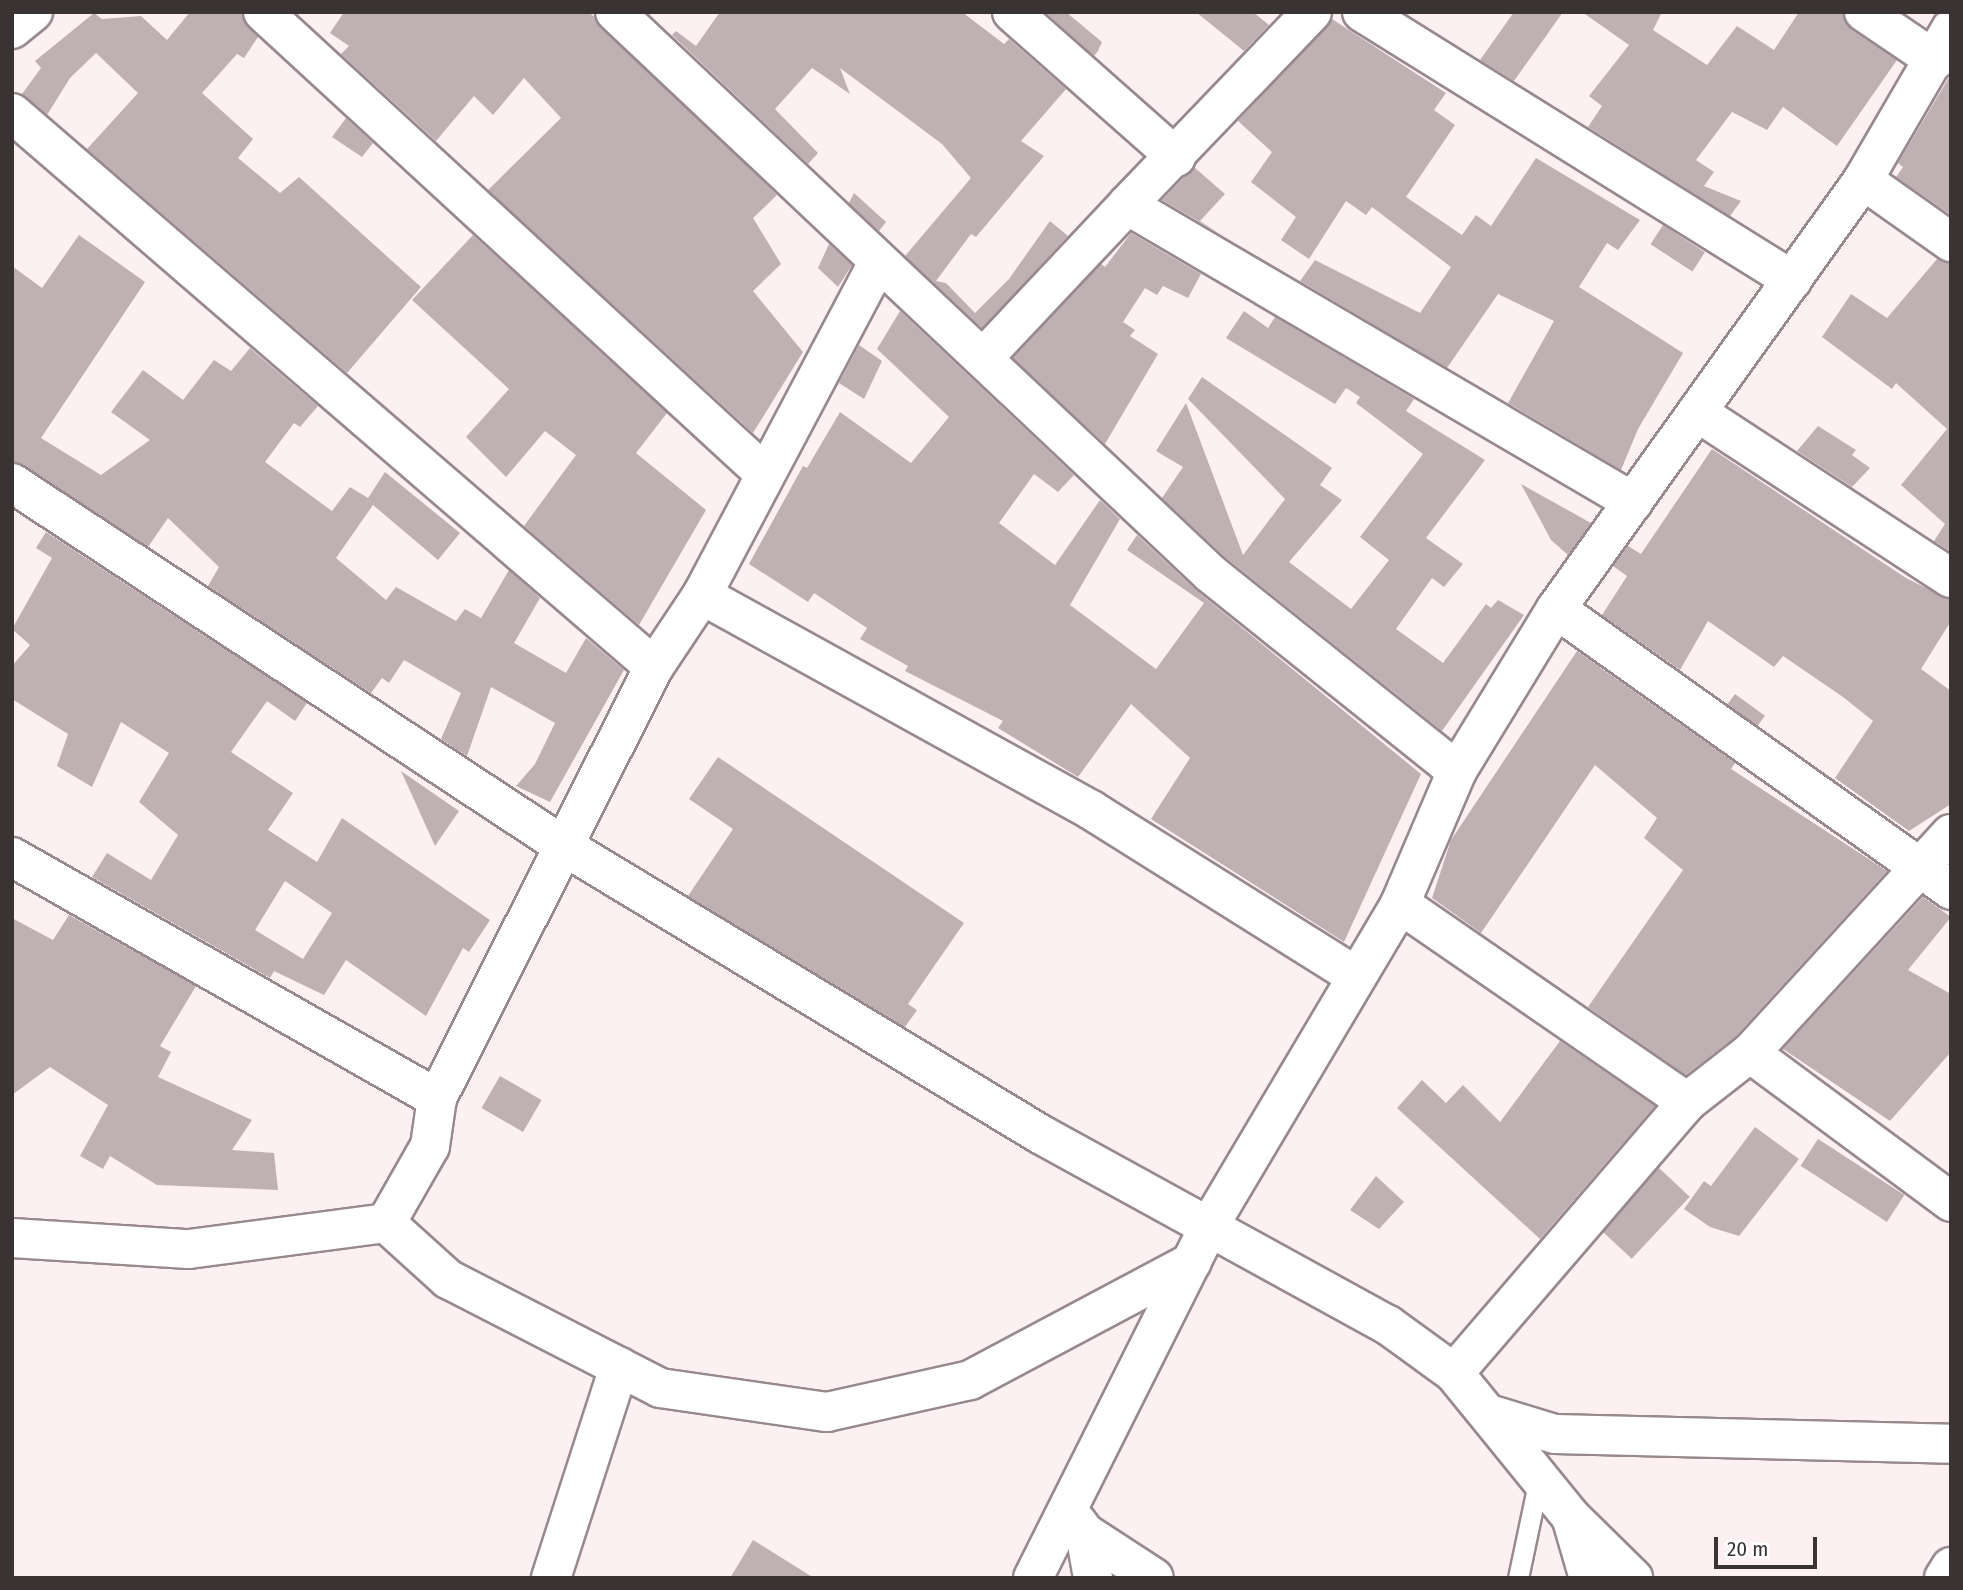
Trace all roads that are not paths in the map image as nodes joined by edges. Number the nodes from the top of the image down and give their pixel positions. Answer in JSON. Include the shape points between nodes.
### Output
{"nodes":[{"id":1,"x":33,"y":12,"type":"edge"},
{"id":2,"x":263,"y":12,"type":"edge"},
{"id":3,"x":614,"y":12,"type":"edge"},
{"id":4,"x":1012,"y":12,"type":"edge"},
{"id":5,"x":1312,"y":12,"type":"edge"},
{"id":6,"x":1362,"y":12,"type":"edge"},
{"id":7,"x":1864,"y":12,"type":"edge"},
{"id":8,"x":12,"y":29,"type":"edge"},
{"id":9,"x":1943,"y":44,"type":"edge"},
{"id":10,"x":12,"y":113,"type":"edge"},
{"id":11,"x":1176,"y":157,"type":"junction"},
{"id":12,"x":1863,"y":180,"type":"junction"},
{"id":13,"x":1127,"y":205,"type":"junction"},
{"id":14,"x":1951,"y":242,"type":"edge"},
{"id":15,"x":877,"y":264,"type":"junction"},
{"id":16,"x":1792,"y":280,"type":"junction"},
{"id":17,"x":984,"y":357,"type":"junction"},
{"id":18,"x":1697,"y":412,"type":"junction"},
{"id":19,"x":764,"y":473,"type":"junction"},
{"id":20,"x":12,"y":482,"type":"edge"},
{"id":21,"x":1633,"y":502,"type":"junction"},
{"id":22,"x":1951,"y":579,"type":"edge"},
{"id":23,"x":702,"y":595,"type":"junction"},
{"id":24,"x":1556,"y":609,"type":"junction"},
{"id":25,"x":654,"y":667,"type":"junction"},
{"id":26,"x":1457,"y":771,"type":"junction"},
{"id":27,"x":1951,"y":834,"type":"edge"},
{"id":28,"x":562,"y":845,"type":"junction"},
{"id":29,"x":12,"y":857,"type":"edge"},
{"id":30,"x":1936,"y":879,"type":"edge"},
{"id":31,"x":1399,"y":904,"type":"junction"},
{"id":32,"x":1356,"y":976,"type":"junction"},
{"id":33,"x":1750,"y":1053,"type":"junction"},
{"id":34,"x":437,"y":1098,"type":"junction"},
{"id":35,"x":1687,"y":1102,"type":"junction"},
{"id":36,"x":1951,"y":1202,"type":"edge"},
{"id":37,"x":386,"y":1223,"type":"junction"},
{"id":38,"x":1209,"y":1226,"type":"junction"},
{"id":39,"x":12,"y":1238,"type":"edge"},
{"id":40,"x":1192,"y":1262,"type":"junction"},
{"id":41,"x":619,"y":1367,"type":"junction"},
{"id":42,"x":1454,"y":1373,"type":"junction"},
{"id":43,"x":1492,"y":1415,"type":"junction"},
{"id":44,"x":1951,"y":1444,"type":"edge"},
{"id":45,"x":1539,"y":1478,"type":"junction"},
{"id":46,"x":1572,"y":1518,"type":"junction"},
{"id":47,"x":1077,"y":1522,"type":"junction"},
{"id":48,"x":1951,"y":1567,"type":"edge"},
{"id":49,"x":551,"y":1578,"type":"edge"},
{"id":50,"x":1033,"y":1578,"type":"edge"},
{"id":51,"x":1093,"y":1578,"type":"edge"},
{"id":52,"x":1154,"y":1578,"type":"edge"},
{"id":53,"x":1518,"y":1578,"type":"edge"},
{"id":54,"x":1589,"y":1578,"type":"edge"},
{"id":55,"x":1633,"y":1578,"type":"edge"},
{"id":56,"x":1944,"y":1578,"type":"edge"}],
"edges":[{"from":1,"to":8,"type":"street"},
{"from":2,"to":19,"type":"street"},
{"from":3,"to":15,"type":"street"},
{"from":4,"to":11,"type":"street"},
{"from":5,"to":11,"type":"street"},
{"from":6,"to":16,"type":"street"},
{"from":7,"to":9,"type":"street"},
{"from":9,"to":12,"type":"street"},
{"from":10,"to":25,"type":"street"},
{"from":11,"to":13,"type":"street"},
{"from":12,"to":14,"type":"street"},
{"from":12,"to":16,"type":"street"},
{"from":13,"to":17,"type":"street"},
{"from":13,"to":21,"type":"street"},
{"from":15,"to":17,"type":"street"},
{"from":15,"to":19,"type":"street"},
{"from":16,"to":18,"type":"street"},
{"from":17,"to":26,"type":"street","via":[[1211,574]]},
{"from":18,"to":21,"type":"street"},
{"from":18,"to":22,"type":"street"},
{"from":19,"to":23,"type":"street"},
{"from":20,"to":28,"type":"street"},
{"from":21,"to":24,"type":"street"},
{"from":23,"to":25,"type":"street"},
{"from":23,"to":32,"type":"street","via":[[1091,810]]},
{"from":24,"to":26,"type":"street"},
{"from":24,"to":30,"type":"street"},
{"from":25,"to":28,"type":"street"},
{"from":26,"to":31,"type":"street"},
{"from":27,"to":30,"type":"street"},
{"from":28,"to":34,"type":"street"},
{"from":28,"to":38,"type":"street","via":[[1040,1134]]},
{"from":29,"to":34,"type":"street"},
{"from":30,"to":33,"type":"street"},
{"from":31,"to":32,"type":"street"},
{"from":31,"to":35,"type":"street"},
{"from":32,"to":38,"type":"street"},
{"from":33,"to":35,"type":"street"},
{"from":33,"to":36,"type":"street"},
{"from":34,"to":37,"type":"street","via":[[430,1146]]},
{"from":35,"to":42,"type":"street"},
{"from":37,"to":39,"type":"street","via":[[190,1249]]},
{"from":37,"to":41,"type":"street","via":[[448,1279]]},
{"from":38,"to":40,"type":"street"},
{"from":38,"to":42,"type":"street","via":[[1388,1325]]},
{"from":40,"to":41,"type":"street","via":[[970,1380],[827,1412],[660,1388]]},
{"from":40,"to":47,"type":"street"},
{"from":41,"to":49,"type":"street"},
{"from":42,"to":43,"type":"street"},
{"from":43,"to":44,"type":"street","via":[[1555,1434]]},
{"from":43,"to":45,"type":"street"},
{"from":45,"to":46,"type":"street"},
{"from":45,"to":53,"type":"lane"},
{"from":46,"to":54,"type":"street"},
{"from":46,"to":55,"type":"street"},
{"from":47,"to":50,"type":"street"},
{"from":47,"to":51,"type":"street"},
{"from":47,"to":52,"type":"street"},
{"from":48,"to":56,"type":"street"}]}
